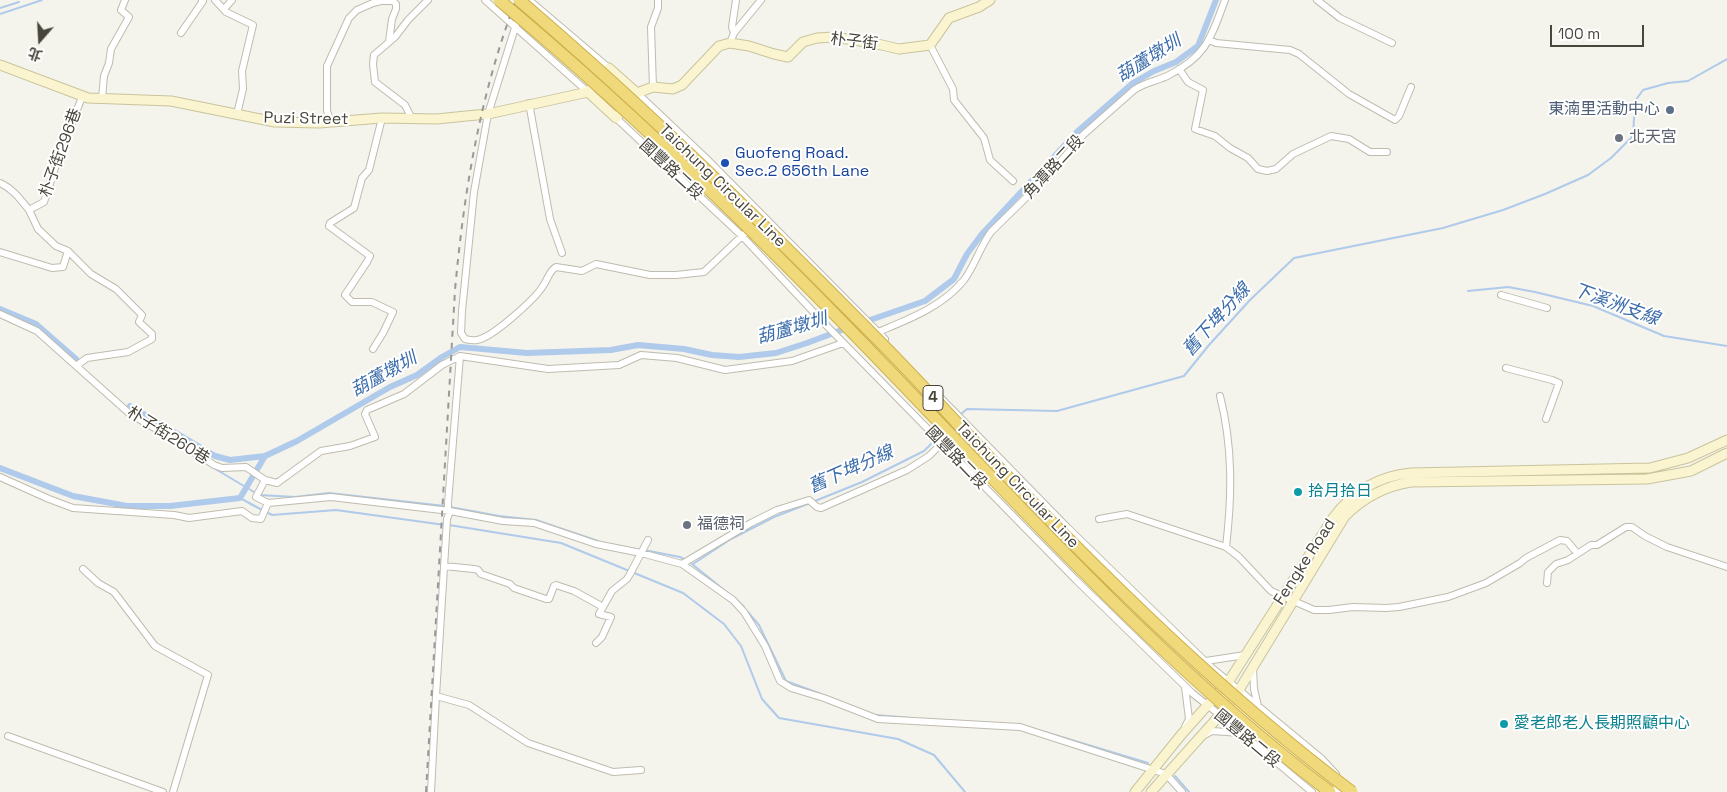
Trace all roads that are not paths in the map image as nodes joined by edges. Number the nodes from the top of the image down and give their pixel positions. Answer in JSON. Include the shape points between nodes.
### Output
{"nodes":[{"id":1,"x":125,"y":0,"type":"edge"},
{"id":2,"x":202,"y":0,"type":"edge"},
{"id":3,"x":215,"y":0,"type":"edge"},
{"id":4,"x":232,"y":0,"type":"edge"},
{"id":5,"x":428,"y":0,"type":"edge"},
{"id":6,"x":485,"y":0,"type":"edge"},
{"id":7,"x":499,"y":0,"type":"edge"},
{"id":8,"x":519,"y":0,"type":"edge"},
{"id":9,"x":527,"y":0,"type":"edge"},
{"id":10,"x":658,"y":0,"type":"edge"},
{"id":11,"x":736,"y":0,"type":"edge"},
{"id":12,"x":761,"y":0,"type":"edge"},
{"id":13,"x":990,"y":0,"type":"edge"},
{"id":14,"x":1225,"y":0,"type":"edge"},
{"id":15,"x":1317,"y":0,"type":"edge"},
{"id":16,"x":224,"y":9,"type":"junction"},
{"id":17,"x":515,"y":26,"type":"junction"},
{"id":18,"x":181,"y":33,"type":"dead end"},
{"id":19,"x":734,"y":34,"type":"junction"},
{"id":20,"x":1209,"y":40,"type":"junction"},
{"id":21,"x":389,"y":42,"type":"junction"},
{"id":22,"x":730,"y":43,"type":"junction"},
{"id":23,"x":1392,"y":43,"type":"dead end"},
{"id":24,"x":930,"y":45,"type":"junction"},
{"id":25,"x":0,"y":66,"type":"edge"},
{"id":26,"x":608,"y":68,"type":"junction"},
{"id":27,"x":1178,"y":70,"type":"junction"},
{"id":28,"x":653,"y":87,"type":"junction"},
{"id":29,"x":1411,"y":87,"type":"dead end"},
{"id":30,"x":588,"y":92,"type":"junction"},
{"id":31,"x":637,"y":93,"type":"junction"},
{"id":32,"x":82,"y":97,"type":"junction"},
{"id":33,"x":102,"y":98,"type":"junction"},
{"id":34,"x":529,"y":103,"type":"junction"},
{"id":35,"x":237,"y":114,"type":"junction"},
{"id":36,"x":488,"y":114,"type":"junction"},
{"id":37,"x":382,"y":118,"type":"junction"},
{"id":38,"x":616,"y":118,"type":"junction"},
{"id":39,"x":412,"y":119,"type":"junction"},
{"id":40,"x":331,"y":122,"type":"junction"},
{"id":41,"x":1387,"y":152,"type":"dead end"},
{"id":42,"x":1012,"y":181,"type":"dead end"},
{"id":43,"x":0,"y":183,"type":"edge"},
{"id":44,"x":29,"y":210,"type":"junction"},
{"id":45,"x":764,"y":216,"type":"junction"},
{"id":46,"x":742,"y":236,"type":"junction"},
{"id":47,"x":68,"y":251,"type":"junction"},
{"id":48,"x":0,"y":252,"type":"edge"},
{"id":49,"x":562,"y":253,"type":"dead end"},
{"id":50,"x":1501,"y":295,"type":"dead end"},
{"id":51,"x":1547,"y":308,"type":"dead end"},
{"id":52,"x":0,"y":314,"type":"edge"},
{"id":53,"x":878,"y":332,"type":"junction"},
{"id":54,"x":843,"y":342,"type":"junction"},
{"id":55,"x":373,"y":349,"type":"dead end"},
{"id":56,"x":460,"y":356,"type":"junction"},
{"id":57,"x":76,"y":366,"type":"junction"},
{"id":58,"x":1506,"y":368,"type":"dead end"},
{"id":59,"x":1220,"y":396,"type":"dead end"},
{"id":60,"x":1546,"y":419,"type":"dead end"},
{"id":61,"x":963,"y":421,"type":"junction"},
{"id":62,"x":1727,"y":440,"type":"edge"},
{"id":63,"x":942,"y":444,"type":"junction"},
{"id":64,"x":1727,"y":452,"type":"edge"},
{"id":65,"x":0,"y":477,"type":"edge"},
{"id":66,"x":265,"y":480,"type":"junction"},
{"id":67,"x":268,"y":503,"type":"junction"},
{"id":68,"x":449,"y":507,"type":"junction"},
{"id":69,"x":1098,"y":519,"type":"dead end"},
{"id":70,"x":648,"y":540,"type":"dead end"},
{"id":71,"x":1226,"y":547,"type":"junction"},
{"id":72,"x":641,"y":553,"type":"junction"},
{"id":73,"x":1577,"y":553,"type":"junction"},
{"id":74,"x":682,"y":564,"type":"junction"},
{"id":75,"x":444,"y":566,"type":"junction"},
{"id":76,"x":1727,"y":567,"type":"edge"},
{"id":77,"x":83,"y":569,"type":"dead end"},
{"id":78,"x":1547,"y":583,"type":"dead end"},
{"id":79,"x":1284,"y":596,"type":"junction"},
{"id":80,"x":1294,"y":600,"type":"junction"},
{"id":81,"x":603,"y":607,"type":"junction"},
{"id":82,"x":596,"y":643,"type":"dead end"},
{"id":83,"x":1245,"y":655,"type":"junction"},
{"id":84,"x":1206,"y":661,"type":"junction"},
{"id":85,"x":1253,"y":667,"type":"junction"},
{"id":86,"x":1229,"y":681,"type":"junction"},
{"id":87,"x":1185,"y":687,"type":"junction"},
{"id":88,"x":1239,"y":690,"type":"junction"},
{"id":89,"x":1219,"y":692,"type":"junction"},
{"id":90,"x":436,"y":696,"type":"junction"},
{"id":91,"x":1230,"y":702,"type":"junction"},
{"id":92,"x":1206,"y":706,"type":"junction"},
{"id":93,"x":1258,"y":706,"type":"junction"},
{"id":94,"x":1220,"y":715,"type":"junction"},
{"id":95,"x":1241,"y":733,"type":"junction"},
{"id":96,"x":1181,"y":735,"type":"junction"},
{"id":97,"x":8,"y":736,"type":"dead end"},
{"id":98,"x":1196,"y":740,"type":"junction"},
{"id":99,"x":1153,"y":769,"type":"junction"},
{"id":100,"x":641,"y":770,"type":"dead end"},
{"id":101,"x":1166,"y":774,"type":"junction"},
{"id":102,"x":163,"y":792,"type":"edge"},
{"id":103,"x":173,"y":792,"type":"edge"},
{"id":104,"x":431,"y":792,"type":"edge"},
{"id":105,"x":1135,"y":792,"type":"edge"},
{"id":106,"x":1151,"y":792,"type":"edge"},
{"id":107,"x":1182,"y":792,"type":"edge"},
{"id":108,"x":1312,"y":792,"type":"edge"},
{"id":109,"x":1330,"y":792,"type":"edge"},
{"id":110,"x":1339,"y":792,"type":"edge"},
{"id":111,"x":1352,"y":792,"type":"edge"},
{"id":112,"x":1359,"y":792,"type":"edge"}],
"edges":[{"from":1,"to":33,"type":"street","via":[[121,10],[129,17],[111,49]]},
{"from":2,"to":18,"type":"street"},
{"from":3,"to":16,"type":"street"},
{"from":4,"to":16,"type":"street"},
{"from":5,"to":21,"type":"street"},
{"from":6,"to":17,"type":"street"},
{"from":7,"to":109,"type":"highway","name":"Taichung Circular Line","number":"4","bridge":true,"via":[[604,92],[727,208],[1085,574],[1198,681]]},
{"from":8,"to":111,"type":"highway","name":"Taichung Circular Line","number":"4","bridge":true,"via":[[662,127],[748,210],[1019,488],[1206,672]]},
{"from":9,"to":17,"type":"street"},
{"from":9,"to":26,"type":"street"},
{"from":10,"to":28,"type":"street","via":[[651,27]]},
{"from":11,"to":19,"type":"street"},
{"from":12,"to":19,"type":"street"},
{"from":13,"to":24,"type":"street","via":[[949,18]]},
{"from":14,"to":20,"type":"street","name":"角潭路二段"},
{"from":15,"to":23,"type":"street","via":[[1340,18]]},
{"from":16,"to":35,"type":"street","via":[[253,25],[242,71],[243,89]]},
{"from":17,"to":30,"type":"street"},
{"from":17,"to":36,"type":"street"},
{"from":19,"to":22,"type":"street"},
{"from":20,"to":27,"type":"street","name":"角潭路二段","via":[[1197,56]]},
{"from":20,"to":29,"type":"street","via":[[1290,50],[1349,94],[1395,120]]},
{"from":21,"to":39,"type":"street","via":[[374,55],[375,82],[405,105]]},
{"from":21,"to":40,"type":"street","via":[[396,9],[393,2],[381,1],[357,10],[349,18],[327,66],[327,111]]},
{"from":22,"to":24,"type":"street","name":"朴子街","via":[[788,57],[803,42],[817,38],[834,37],[898,49]]},
{"from":22,"to":28,"type":"street","via":[[719,46],[682,85],[673,89]]},
{"from":24,"to":42,"type":"street","via":[[953,89],[954,100],[984,138],[990,160]]},
{"from":25,"to":32,"type":"street","name":"Puzi Street"},
{"from":26,"to":30,"type":"street"},
{"from":26,"to":31,"type":"street"},
{"from":27,"to":41,"type":"street","via":[[1188,82],[1203,90],[1195,129],[1215,136],[1248,158],[1258,169],[1272,171],[1293,154],[1331,136],[1349,139],[1370,152]]},
{"from":27,"to":53,"type":"street","name":"角潭路二段","via":[[1138,87],[1083,135],[1050,174],[991,232],[963,281],[934,307]]},
{"from":28,"to":31,"type":"street"},
{"from":30,"to":34,"type":"street","name":"Puzi Street"},
{"from":30,"to":38,"type":"street","name":"國豐路二段"},
{"from":31,"to":38,"type":"street"},
{"from":31,"to":45,"type":"street","name":"國豐路二段"},
{"from":32,"to":33,"type":"street","name":"Puzi Street"},
{"from":32,"to":44,"type":"street","name":"朴子街296巷","via":[[44,202]]},
{"from":33,"to":35,"type":"street","name":"Puzi Street","via":[[171,101]]},
{"from":34,"to":36,"type":"street","name":"Puzi Street"},
{"from":34,"to":49,"type":"street","via":[[550,219]]},
{"from":35,"to":40,"type":"street","name":"Puzi Street","via":[[275,122]]},
{"from":36,"to":39,"type":"street","name":"Puzi Street"},
{"from":36,"to":46,"type":"street","via":[[473,201],[462,311],[461,333],[465,339],[478,340],[494,332],[525,306],[556,267],[582,271],[596,264],[650,275],[704,272]]},
{"from":37,"to":39,"type":"street","name":"Puzi Street"},
{"from":37,"to":40,"type":"street","name":"Puzi Street"},
{"from":37,"to":55,"type":"street","via":[[369,170],[362,178],[354,208],[329,226],[370,256],[345,295],[352,302],[372,302],[393,312]]},
{"from":38,"to":46,"type":"street","name":"國豐路二段"},
{"from":43,"to":44,"type":"street","via":[[18,196]]},
{"from":44,"to":47,"type":"street","name":"朴子街296巷","via":[[38,230],[56,246]]},
{"from":45,"to":46,"type":"street"},
{"from":45,"to":53,"type":"street","name":"國豐路二段"},
{"from":46,"to":54,"type":"street","name":"國豐路二段"},
{"from":47,"to":48,"type":"street","via":[[63,267],[52,268]]},
{"from":47,"to":57,"type":"street","via":[[91,274],[116,289],[142,315],[139,322],[152,334],[152,338],[128,352],[87,358]]},
{"from":50,"to":51,"type":"street"},
{"from":52,"to":57,"type":"street","name":"朴子街260巷","via":[[37,331]]},
{"from":53,"to":61,"type":"street","name":"國豐路二段"},
{"from":54,"to":56,"type":"street","via":[[792,361],[725,370],[677,358],[641,355],[619,365],[548,370]]},
{"from":54,"to":63,"type":"street","name":"國豐路二段"},
{"from":56,"to":66,"type":"street","via":[[442,365],[404,394],[367,410],[365,414],[375,437],[321,451],[277,483]]},
{"from":56,"to":68,"type":"street"},
{"from":57,"to":66,"type":"street","name":"朴子街260巷","via":[[130,414],[214,465],[246,467]]},
{"from":58,"to":60,"type":"street","via":[[1558,383]]},
{"from":59,"to":71,"type":"street","via":[[1230,460],[1231,506]]},
{"from":61,"to":63,"type":"street"},
{"from":61,"to":84,"type":"street","name":"國豐路二段"},
{"from":62,"to":79,"type":"street","name":"Fengke Road","via":[[1688,458],[1650,468],[1411,473],[1384,478],[1359,491],[1339,510]]},
{"from":63,"to":74,"type":"street","via":[[907,470],[822,508],[817,508],[809,500],[777,510]]},
{"from":63,"to":87,"type":"street","name":"國豐路二段"},
{"from":64,"to":80,"type":"street","name":"Fengke Road","via":[[1692,471],[1647,479],[1411,482],[1387,488],[1365,499],[1345,516]]},
{"from":65,"to":67,"type":"street","via":[[73,508],[189,518],[242,511],[256,520],[263,517]]},
{"from":66,"to":67,"type":"street","via":[[256,497]]},
{"from":67,"to":68,"type":"street","via":[[331,497]]},
{"from":68,"to":72,"type":"street","via":[[503,521],[534,523],[596,544]]},
{"from":68,"to":75,"type":"street"},
{"from":69,"to":71,"type":"street","via":[[1127,514]]},
{"from":70,"to":72,"type":"street"},
{"from":71,"to":79,"type":"street","via":[[1271,591]]},
{"from":72,"to":74,"type":"street"},
{"from":72,"to":81,"type":"street","via":[[627,579],[612,591]]},
{"from":73,"to":76,"type":"street","via":[[1626,527],[1632,527],[1668,548]]},
{"from":73,"to":78,"type":"street","via":[[1556,564],[1548,572]]},
{"from":73,"to":80,"type":"street","via":[[1568,541],[1560,540],[1473,589],[1406,606],[1314,610]]},
{"from":74,"to":99,"type":"street","via":[[733,600],[744,612],[765,646],[780,681],[791,688],[878,719],[1020,728]]},
{"from":75,"to":81,"type":"street","via":[[478,570],[514,588],[549,599],[556,585],[574,590]]},
{"from":75,"to":90,"type":"street"},
{"from":77,"to":103,"type":"street","via":[[114,592],[155,646],[208,675]]},
{"from":79,"to":80,"type":"street"},
{"from":79,"to":83,"type":"street","name":"Fengke Road"},
{"from":80,"to":85,"type":"street","name":"Fengke Road"},
{"from":81,"to":82,"type":"street","via":[[599,614],[611,618]]},
{"from":83,"to":84,"type":"street"},
{"from":83,"to":86,"type":"street","name":"Fengke Road"},
{"from":84,"to":86,"type":"street","name":"國豐路二段"},
{"from":85,"to":88,"type":"street","name":"Fengke Road"},
{"from":85,"to":93,"type":"street"},
{"from":86,"to":88,"type":"street","name":"國豐路二段"},
{"from":86,"to":89,"type":"street","name":"Fengke Road"},
{"from":87,"to":92,"type":"street","name":"國豐路二段"},
{"from":87,"to":96,"type":"street","via":[[1189,719]]},
{"from":88,"to":91,"type":"street","name":"Fengke Road"},
{"from":88,"to":93,"type":"street","name":"國豐路二段"},
{"from":89,"to":91,"type":"street"},
{"from":89,"to":92,"type":"street","name":"Fengke Road"},
{"from":90,"to":100,"type":"street","via":[[469,705],[528,743],[613,772]]},
{"from":90,"to":104,"type":"street"},
{"from":91,"to":94,"type":"street","name":"Fengke Road"},
{"from":91,"to":110,"type":"street"},
{"from":92,"to":94,"type":"street","name":"國豐路二段"},
{"from":92,"to":96,"type":"street","name":"Fengke Road"},
{"from":93,"to":112,"type":"street","name":"國豐路二段"},
{"from":94,"to":95,"type":"street","name":"國豐路二段"},
{"from":94,"to":98,"type":"street","name":"Fengke Road"},
{"from":95,"to":98,"type":"street","via":[[1212,731]]},
{"from":95,"to":108,"type":"street","name":"國豐路二段"},
{"from":96,"to":99,"type":"street","name":"Fengke Road"},
{"from":97,"to":102,"type":"street"},
{"from":98,"to":101,"type":"street","name":"Fengke Road"},
{"from":99,"to":101,"type":"street"},
{"from":99,"to":105,"type":"street","name":"Fengke Road"},
{"from":101,"to":106,"type":"street","name":"Fengke Road"},
{"from":101,"to":107,"type":"street"}]}
